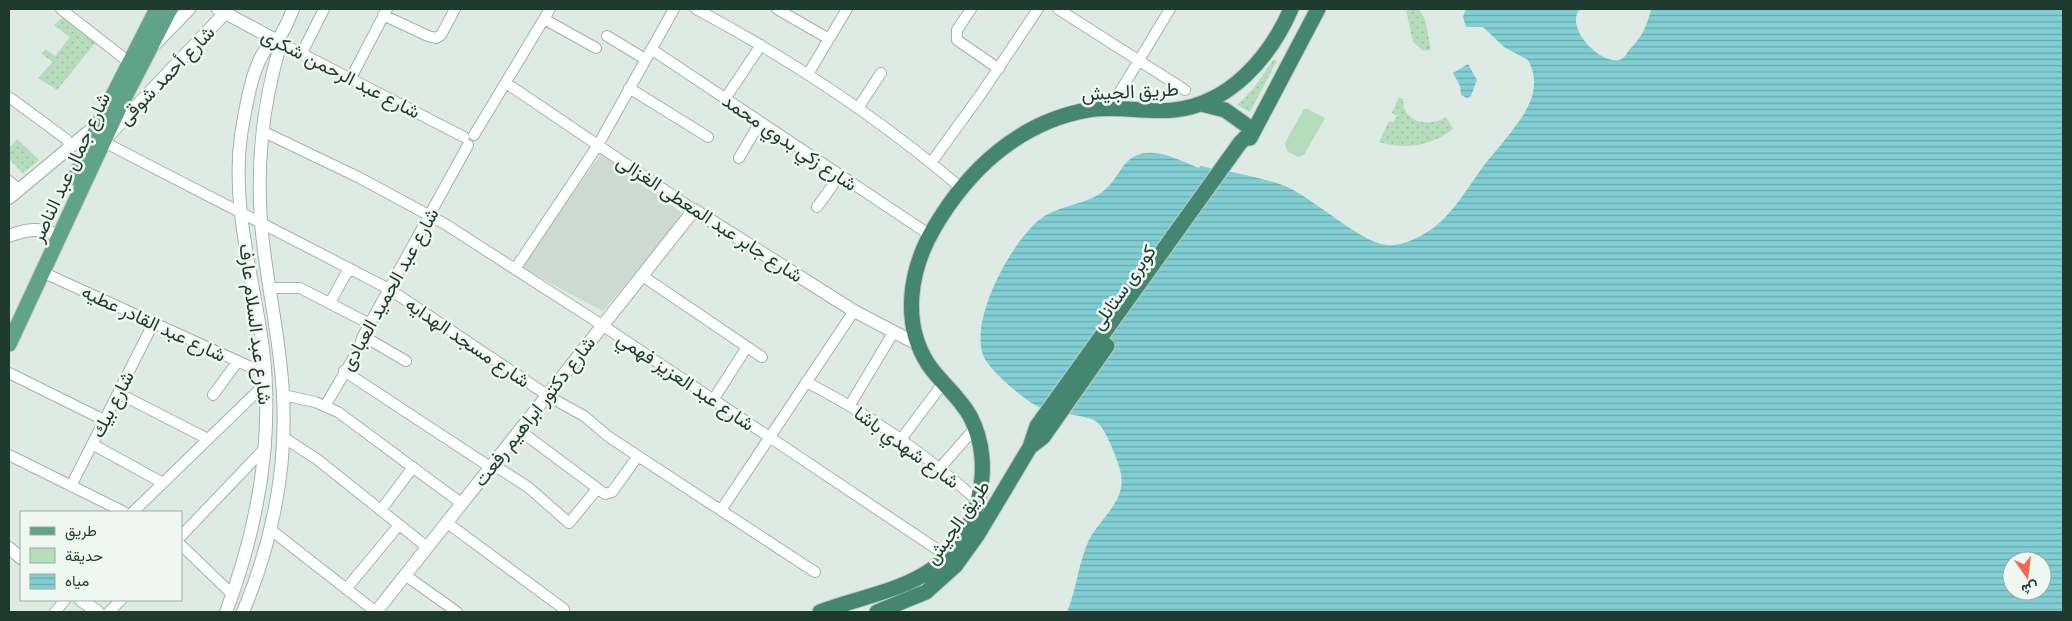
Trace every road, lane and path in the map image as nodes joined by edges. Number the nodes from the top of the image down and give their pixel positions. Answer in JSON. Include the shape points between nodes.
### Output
{"nodes":[{"id":1,"x":61,"y":9,"type":"edge"},
{"id":2,"x":157,"y":9,"type":"edge"},
{"id":3,"x":170,"y":9,"type":"edge"},
{"id":4,"x":189,"y":9,"type":"edge"},
{"id":5,"x":293,"y":9,"type":"edge"},
{"id":6,"x":324,"y":9,"type":"edge"},
{"id":7,"x":455,"y":9,"type":"edge"},
{"id":8,"x":550,"y":9,"type":"edge"},
{"id":9,"x":674,"y":9,"type":"edge"},
{"id":10,"x":696,"y":9,"type":"edge"},
{"id":11,"x":777,"y":9,"type":"edge"},
{"id":12,"x":847,"y":9,"type":"edge"},
{"id":13,"x":971,"y":9,"type":"edge"},
{"id":14,"x":1038,"y":9,"type":"edge"},
{"id":15,"x":1058,"y":9,"type":"edge"},
{"id":16,"x":1170,"y":9,"type":"edge"},
{"id":17,"x":1291,"y":9,"type":"edge"},
{"id":18,"x":1318,"y":9,"type":"edge"},
{"id":19,"x":222,"y":11,"type":"edge"},
{"id":20,"x":385,"y":12,"type":"edge"},
{"id":21,"x":544,"y":18,"type":"junction"},
{"id":22,"x":608,"y":36,"type":"dead end"},
{"id":23,"x":829,"y":39,"type":"junction"},
{"id":24,"x":279,"y":41,"type":"junction"},
{"id":25,"x":761,"y":45,"type":"junction"},
{"id":26,"x":596,"y":48,"type":"dead end"},
{"id":27,"x":650,"y":49,"type":"junction"},
{"id":28,"x":150,"y":50,"type":"junction"},
{"id":29,"x":302,"y":53,"type":"junction"},
{"id":30,"x":645,"y":59,"type":"junction"},
{"id":31,"x":1138,"y":60,"type":"junction"},
{"id":32,"x":130,"y":63,"type":"junction"},
{"id":33,"x":999,"y":69,"type":"junction"},
{"id":34,"x":881,"y":73,"type":"dead end"},
{"id":35,"x":808,"y":74,"type":"junction"},
{"id":36,"x":351,"y":78,"type":"junction"},
{"id":37,"x":506,"y":83,"type":"junction"},
{"id":38,"x":628,"y":88,"type":"junction"},
{"id":39,"x":1185,"y":90,"type":"dead end"},
{"id":40,"x":126,"y":95,"type":"junction"},
{"id":41,"x":9,"y":97,"type":"edge"},
{"id":42,"x":725,"y":98,"type":"junction"},
{"id":43,"x":1201,"y":104,"type":"junction"},
{"id":44,"x":858,"y":108,"type":"junction"},
{"id":45,"x":1110,"y":108,"type":"junction"},
{"id":46,"x":760,"y":122,"type":"junction"},
{"id":47,"x":99,"y":123,"type":"junction"},
{"id":48,"x":1254,"y":130,"type":"junction"},
{"id":49,"x":262,"y":131,"type":"junction"},
{"id":50,"x":708,"y":137,"type":"dead end"},
{"id":51,"x":469,"y":139,"type":"junction"},
{"id":52,"x":105,"y":140,"type":"junction"},
{"id":53,"x":70,"y":145,"type":"junction"},
{"id":54,"x":598,"y":145,"type":"junction"},
{"id":55,"x":739,"y":158,"type":"dead end"},
{"id":56,"x":931,"y":163,"type":"junction"},
{"id":57,"x":840,"y":175,"type":"junction"},
{"id":58,"x":960,"y":187,"type":"junction"},
{"id":59,"x":12,"y":190,"type":"edge"},
{"id":60,"x":817,"y":208,"type":"dead end"},
{"id":61,"x":694,"y":210,"type":"junction"},
{"id":62,"x":241,"y":212,"type":"junction"},
{"id":63,"x":430,"y":215,"type":"junction"},
{"id":64,"x":262,"y":223,"type":"junction"},
{"id":65,"x":54,"y":234,"type":"junction"},
{"id":66,"x":930,"y":235,"type":"junction"},
{"id":67,"x":9,"y":236,"type":"edge"},
{"id":68,"x":349,"y":268,"type":"junction"},
{"id":69,"x":515,"y":269,"type":"junction"},
{"id":70,"x":42,"y":272,"type":"junction"},
{"id":71,"x":640,"y":275,"type":"junction"},
{"id":72,"x":270,"y":288,"type":"junction"},
{"id":73,"x":389,"y":289,"type":"junction"},
{"id":74,"x":330,"y":303,"type":"junction"},
{"id":75,"x":854,"y":311,"type":"junction"},
{"id":76,"x":9,"y":320,"type":"edge"},
{"id":77,"x":154,"y":322,"type":"junction"},
{"id":78,"x":370,"y":324,"type":"junction"},
{"id":79,"x":602,"y":325,"type":"junction"},
{"id":80,"x":893,"y":332,"type":"junction"},
{"id":81,"x":364,"y":336,"type":"junction"},
{"id":82,"x":9,"y":344,"type":"edge"},
{"id":83,"x":919,"y":345,"type":"junction"},
{"id":84,"x":747,"y":347,"type":"junction"},
{"id":85,"x":762,"y":357,"type":"dead end"},
{"id":86,"x":238,"y":361,"type":"junction"},
{"id":87,"x":406,"y":361,"type":"dead end"},
{"id":88,"x":344,"y":371,"type":"junction"},
{"id":89,"x":9,"y":373,"type":"edge"},
{"id":90,"x":266,"y":379,"type":"junction"},
{"id":91,"x":806,"y":382,"type":"junction"},
{"id":92,"x":944,"y":382,"type":"junction"},
{"id":93,"x":118,"y":393,"type":"junction"},
{"id":94,"x":213,"y":395,"type":"dead end"},
{"id":95,"x":283,"y":395,"type":"junction"},
{"id":96,"x":547,"y":395,"type":"junction"},
{"id":97,"x":713,"y":400,"type":"junction"},
{"id":98,"x":850,"y":405,"type":"junction"},
{"id":99,"x":325,"y":406,"type":"junction"},
{"id":100,"x":104,"y":420,"type":"junction"},
{"id":101,"x":975,"y":428,"type":"junction"},
{"id":102,"x":519,"y":430,"type":"junction"},
{"id":103,"x":283,"y":437,"type":"junction"},
{"id":104,"x":770,"y":437,"type":"junction"},
{"id":105,"x":902,"y":438,"type":"junction"},
{"id":106,"x":208,"y":439,"type":"junction"},
{"id":107,"x":92,"y":444,"type":"junction"},
{"id":108,"x":266,"y":446,"type":"junction"},
{"id":109,"x":1029,"y":449,"type":"joint"},
{"id":110,"x":9,"y":455,"type":"edge"},
{"id":111,"x":638,"y":456,"type":"junction"},
{"id":112,"x":491,"y":465,"type":"junction"},
{"id":113,"x":413,"y":467,"type":"junction"},
{"id":114,"x":940,"y":468,"type":"junction"},
{"id":115,"x":164,"y":483,"type":"junction"},
{"id":116,"x":71,"y":486,"type":"junction"},
{"id":117,"x":597,"y":489,"type":"junction"},
{"id":118,"x":978,"y":501,"type":"junction"},
{"id":119,"x":462,"y":503,"type":"junction"},
{"id":120,"x":140,"y":510,"type":"edge"},
{"id":121,"x":380,"y":510,"type":"junction"},
{"id":122,"x":721,"y":510,"type":"junction"},
{"id":123,"x":122,"y":511,"type":"edge"},
{"id":124,"x":446,"y":522,"type":"junction"},
{"id":125,"x":399,"y":525,"type":"junction"},
{"id":126,"x":271,"y":530,"type":"junction"},
{"id":127,"x":182,"y":535,"type":"edge"},
{"id":128,"x":182,"y":546,"type":"edge"},
{"id":129,"x":427,"y":547,"type":"junction"},
{"id":130,"x":9,"y":548,"type":"edge"},
{"id":131,"x":947,"y":556,"type":"junction"},
{"id":132,"x":20,"y":557,"type":"edge"},
{"id":133,"x":815,"y":572,"type":"dead end"},
{"id":134,"x":405,"y":575,"type":"junction"},
{"id":135,"x":346,"y":589,"type":"junction"},
{"id":136,"x":233,"y":595,"type":"junction"},
{"id":137,"x":64,"y":601,"type":"edge"},
{"id":138,"x":82,"y":601,"type":"edge"},
{"id":139,"x":120,"y":601,"type":"edge"},
{"id":140,"x":564,"y":609,"type":"dead end"},
{"id":141,"x":55,"y":612,"type":"edge"},
{"id":142,"x":98,"y":612,"type":"edge"},
{"id":143,"x":109,"y":612,"type":"edge"},
{"id":144,"x":226,"y":612,"type":"edge"},
{"id":145,"x":245,"y":612,"type":"edge"},
{"id":146,"x":376,"y":612,"type":"edge"},
{"id":147,"x":456,"y":612,"type":"edge"},
{"id":148,"x":820,"y":612,"type":"edge"},
{"id":149,"x":877,"y":612,"type":"edge"}],
"edges":[{"from":1,"to":32,"type":"street"},
{"from":2,"to":32,"type":"main road","name":"شارع جمال عبد الناصر"},
{"from":3,"to":28,"type":"main road","name":"شارع جمال عبد الناصر"},
{"from":4,"to":28,"type":"street","name":"شارع أحمد شوقى"},
{"from":5,"to":24,"type":"street"},
{"from":6,"to":29,"type":"street"},
{"from":7,"to":20,"type":"street","via":[[441,35],[436,38]]},
{"from":8,"to":21,"type":"street","name":"شارع عبد الحميد العبادى"},
{"from":9,"to":27,"type":"street"},
{"from":10,"to":25,"type":"street"},
{"from":11,"to":23,"type":"street"},
{"from":12,"to":23,"type":"street"},
{"from":13,"to":33,"type":"street","via":[[957,30],[957,40]]},
{"from":14,"to":33,"type":"street"},
{"from":15,"to":31,"type":"street"},
{"from":16,"to":31,"type":"street"},
{"from":17,"to":43,"type":"highway","name":"طريق الجيش","via":[[1268,52],[1251,71],[1232,87]]},
{"from":18,"to":48,"type":"highway"},
{"from":19,"to":24,"type":"street","name":"شارع عبد الرحمن شكرى"},
{"from":19,"to":52,"type":"street","name":"شارع أحمد شوقى"},
{"from":20,"to":36,"type":"street"},
{"from":21,"to":26,"type":"street"},
{"from":21,"to":37,"type":"street","name":"شارع عبد الحميد العبادى"},
{"from":22,"to":30,"type":"street"},
{"from":23,"to":35,"type":"street"},
{"from":24,"to":29,"type":"street","name":"شارع عبد الرحمن شكرى"},
{"from":24,"to":49,"type":"street","name":"شارع عبد السلام عارف"},
{"from":24,"to":62,"type":"street","name":"شارع عبد السلام عارف","via":[[263,52],[247,107],[239,165]]},
{"from":25,"to":35,"type":"street"},
{"from":25,"to":42,"type":"street"},
{"from":27,"to":30,"type":"street"},
{"from":27,"to":42,"type":"street","name":"شارع زكي بدوي محمد"},
{"from":28,"to":40,"type":"main road","name":"شارع جمال عبد الناصر"},
{"from":29,"to":36,"type":"street","name":"شارع عبد الرحمن شكرى"},
{"from":30,"to":38,"type":"street"},
{"from":31,"to":39,"type":"street"},
{"from":31,"to":45,"type":"street"},
{"from":32,"to":47,"type":"main road","name":"شارع جمال عبد الناصر"},
{"from":33,"to":56,"type":"street"},
{"from":34,"to":44,"type":"street"},
{"from":35,"to":44,"type":"street"},
{"from":36,"to":51,"type":"street","name":"شارع عبد الرحمن شكرى"},
{"from":37,"to":51,"type":"street","name":"شارع عبد الحميد العبادى"},
{"from":37,"to":54,"type":"street","name":"شارع جابر عبد المعطى الغزالى"},
{"from":38,"to":50,"type":"street"},
{"from":38,"to":54,"type":"street"},
{"from":40,"to":47,"type":"street"},
{"from":40,"to":52,"type":"main road","name":"شارع جمال عبد الناصر"},
{"from":41,"to":53,"type":"street"},
{"from":42,"to":46,"type":"street","name":"شارع زكي بدوي محمد"},
{"from":43,"to":45,"type":"highway","name":"طريق الجيش","via":[[1174,110]]},
{"from":43,"to":48,"type":"highway","via":[[1225,110]]},
{"from":44,"to":56,"type":"street"},
{"from":45,"to":58,"type":"highway","name":"طريق الجيش","via":[[1067,115],[1027,133],[998,151]]},
{"from":46,"to":55,"type":"street"},
{"from":46,"to":57,"type":"street","name":"شارع زكي بدوي محمد"},
{"from":47,"to":53,"type":"street"},
{"from":47,"to":65,"type":"main road","name":"شارع جمال عبد الناصر"},
{"from":48,"to":109,"type":"highway","name":"كوبرى ستانلى","via":[[1037,426]]},
{"from":49,"to":63,"type":"street","name":"شارع عبد العزيز فهمي"},
{"from":49,"to":64,"type":"street","name":"شارع عبد السلام عارف"},
{"from":51,"to":63,"type":"street","name":"شارع عبد الحميد العبادى"},
{"from":52,"to":62,"type":"street","name":"شارع مسجد الهدايه"},
{"from":52,"to":65,"type":"main road","name":"شارع جمال عبد الناصر"},
{"from":53,"to":59,"type":"street"},
{"from":54,"to":61,"type":"street","name":"شارع جابر عبد المعطى الغزالى"},
{"from":54,"to":69,"type":"street"},
{"from":56,"to":58,"type":"street"},
{"from":57,"to":60,"type":"street"},
{"from":57,"to":66,"type":"street","name":"شارع زكي بدوي محمد"},
{"from":58,"to":66,"type":"highway","name":"طريق الجيش"},
{"from":61,"to":71,"type":"street","name":"شارع دكتور ابراهيم رفعت"},
{"from":61,"to":75,"type":"street","name":"شارع جابر عبد المعطى الغزالى"},
{"from":62,"to":64,"type":"street","name":"شارع مسجد الهدايه"},
{"from":62,"to":90,"type":"street","name":"شارع عبد السلام عارف"},
{"from":63,"to":69,"type":"street","name":"شارع عبد العزيز فهمي"},
{"from":63,"to":73,"type":"street","name":"شارع عبد الحميد العبادى"},
{"from":64,"to":68,"type":"street","name":"شارع مسجد الهدايه"},
{"from":64,"to":72,"type":"street","name":"شارع عبد السلام عارف"},
{"from":65,"to":67,"type":"street","via":[[26,230]]},
{"from":65,"to":70,"type":"main road","name":"شارع جمال عبد الناصر"},
{"from":65,"to":76,"type":"main road","name":"شارع جمال عبد الناصر"},
{"from":66,"to":83,"type":"highway","name":"طريق الجيش","via":[[917,265],[911,297]]},
{"from":68,"to":73,"type":"street","name":"شارع مسجد الهدايه"},
{"from":68,"to":74,"type":"street"},
{"from":69,"to":79,"type":"street","name":"شارع عبد العزيز فهمي"},
{"from":70,"to":77,"type":"street","name":"شارع عبد القادر عطيه"},
{"from":70,"to":82,"type":"main road","name":"شارع جمال عبد الناصر"},
{"from":71,"to":79,"type":"street","name":"شارع دكتور ابراهيم رفعت"},
{"from":71,"to":84,"type":"street"},
{"from":72,"to":74,"type":"street","via":[[300,288]]},
{"from":72,"to":95,"type":"street","name":"شارع عبد السلام عارف"},
{"from":73,"to":78,"type":"street","name":"شارع عبد الحميد العبادى"},
{"from":73,"to":96,"type":"street","name":"شارع مسجد الهدايه"},
{"from":74,"to":78,"type":"street"},
{"from":75,"to":80,"type":"street","name":"شارع جابر عبد المعطى الغزالى"},
{"from":75,"to":91,"type":"street"},
{"from":77,"to":86,"type":"street","name":"شارع عبد القادر عطيه"},
{"from":77,"to":93,"type":"street","name":"شارع بيك"},
{"from":78,"to":81,"type":"street","name":"شارع عبد الحميد العبادى"},
{"from":79,"to":96,"type":"street","name":"شارع دكتور ابراهيم رفعت"},
{"from":79,"to":97,"type":"street","name":"شارع عبد العزيز فهمي"},
{"from":80,"to":83,"type":"street","name":"شارع جابر عبد المعطى الغزالى"},
{"from":80,"to":98,"type":"street"},
{"from":81,"to":87,"type":"street"},
{"from":81,"to":88,"type":"street","name":"شارع عبد الحميد العبادى"},
{"from":83,"to":92,"type":"highway","name":"طريق الجيش","via":[[929,366]]},
{"from":84,"to":85,"type":"street"},
{"from":84,"to":97,"type":"street"},
{"from":86,"to":90,"type":"street","name":"شارع عبد القادر عطيه"},
{"from":86,"to":94,"type":"street"},
{"from":88,"to":99,"type":"street","name":"شارع عبد الحميد العبادى"},
{"from":88,"to":112,"type":"street"},
{"from":89,"to":100,"type":"street"},
{"from":90,"to":106,"type":"street"},
{"from":90,"to":108,"type":"street","name":"شارع عبد السلام عارف"},
{"from":91,"to":98,"type":"street","name":"شارع شهدي باشا"},
{"from":91,"to":104,"type":"street"},
{"from":92,"to":101,"type":"highway","name":"طريق الجيش","via":[[964,406]]},
{"from":92,"to":105,"type":"street"},
{"from":93,"to":100,"type":"street","name":"شارع بيك"},
{"from":93,"to":106,"type":"street"},
{"from":95,"to":99,"type":"street"},
{"from":95,"to":103,"type":"street","name":"شارع عبد السلام عارف"},
{"from":96,"to":102,"type":"street","name":"شارع دكتور ابراهيم رفعت"},
{"from":96,"to":111,"type":"street","name":"شارع مسجد الهدايه","via":[[584,416]]},
{"from":97,"to":104,"type":"street","name":"شارع عبد العزيز فهمي"},
{"from":98,"to":105,"type":"street","name":"شارع شهدي باشا"},
{"from":99,"to":113,"type":"street","via":[[350,420]]},
{"from":100,"to":107,"type":"street","name":"شارع بيك"},
{"from":101,"to":114,"type":"street"},
{"from":101,"to":118,"type":"highway","name":"طريق الجيش","via":[[983,472]]},
{"from":102,"to":112,"type":"street","name":"شارع دكتور ابراهيم رفعت"},
{"from":102,"to":117,"type":"street"},
{"from":103,"to":121,"type":"street"},
{"from":103,"to":126,"type":"street","name":"شارع عبد السلام عارف"},
{"from":104,"to":122,"type":"street"},
{"from":104,"to":131,"type":"street","name":"شارع عبد العزيز فهمي"},
{"from":105,"to":114,"type":"street","name":"شارع شهدي باشا"},
{"from":106,"to":115,"type":"street"},
{"from":107,"to":115,"type":"street"},
{"from":107,"to":116,"type":"street","name":"شارع بيك"},
{"from":108,"to":127,"type":"street"},
{"from":108,"to":136,"type":"street","name":"شارع عبد السلام عارف","via":[[254,522]]},
{"from":109,"to":149,"type":"highway","name":"طريق الجيش","via":[[955,566],[926,592]]},
{"from":110,"to":116,"type":"street"},
{"from":111,"to":117,"type":"street","via":[[611,493],[604,494]]},
{"from":111,"to":122,"type":"street","name":"شارع مسجد الهدايه"},
{"from":112,"to":117,"type":"street","via":[[528,487],[569,523]]},
{"from":112,"to":119,"type":"street","name":"شارع دكتور ابراهيم رفعت"},
{"from":113,"to":119,"type":"street"},
{"from":113,"to":121,"type":"street"},
{"from":114,"to":118,"type":"street","name":"شارع شهدي باشا"},
{"from":115,"to":120,"type":"street"},
{"from":116,"to":123,"type":"street"},
{"from":118,"to":131,"type":"highway","name":"طريق الجيش","via":[[970,522]]},
{"from":119,"to":124,"type":"street","name":"شارع دكتور ابراهيم رفعت"},
{"from":121,"to":125,"type":"street"},
{"from":122,"to":133,"type":"street","name":"شارع مسجد الهدايه"},
{"from":124,"to":129,"type":"street","name":"شارع دكتور ابراهيم رفعت"},
{"from":124,"to":140,"type":"street"},
{"from":125,"to":129,"type":"street"},
{"from":125,"to":135,"type":"street"},
{"from":126,"to":135,"type":"street"},
{"from":126,"to":145,"type":"street","name":"شارع عبد السلام عارف"},
{"from":128,"to":136,"type":"street"},
{"from":129,"to":134,"type":"street","name":"شارع دكتور ابراهيم رفعت"},
{"from":130,"to":132,"type":"street"},
{"from":131,"to":148,"type":"highway","name":"طريق الجيش","via":[[931,570],[902,585]]},
{"from":134,"to":146,"type":"street","name":"شارع دكتور ابراهيم رفعت"},
{"from":134,"to":147,"type":"street"},
{"from":135,"to":146,"type":"street"},
{"from":136,"to":144,"type":"street","name":"شارع عبد السلام عارف"},
{"from":137,"to":141,"type":"street"},
{"from":138,"to":142,"type":"street"},
{"from":139,"to":143,"type":"street"}]}
